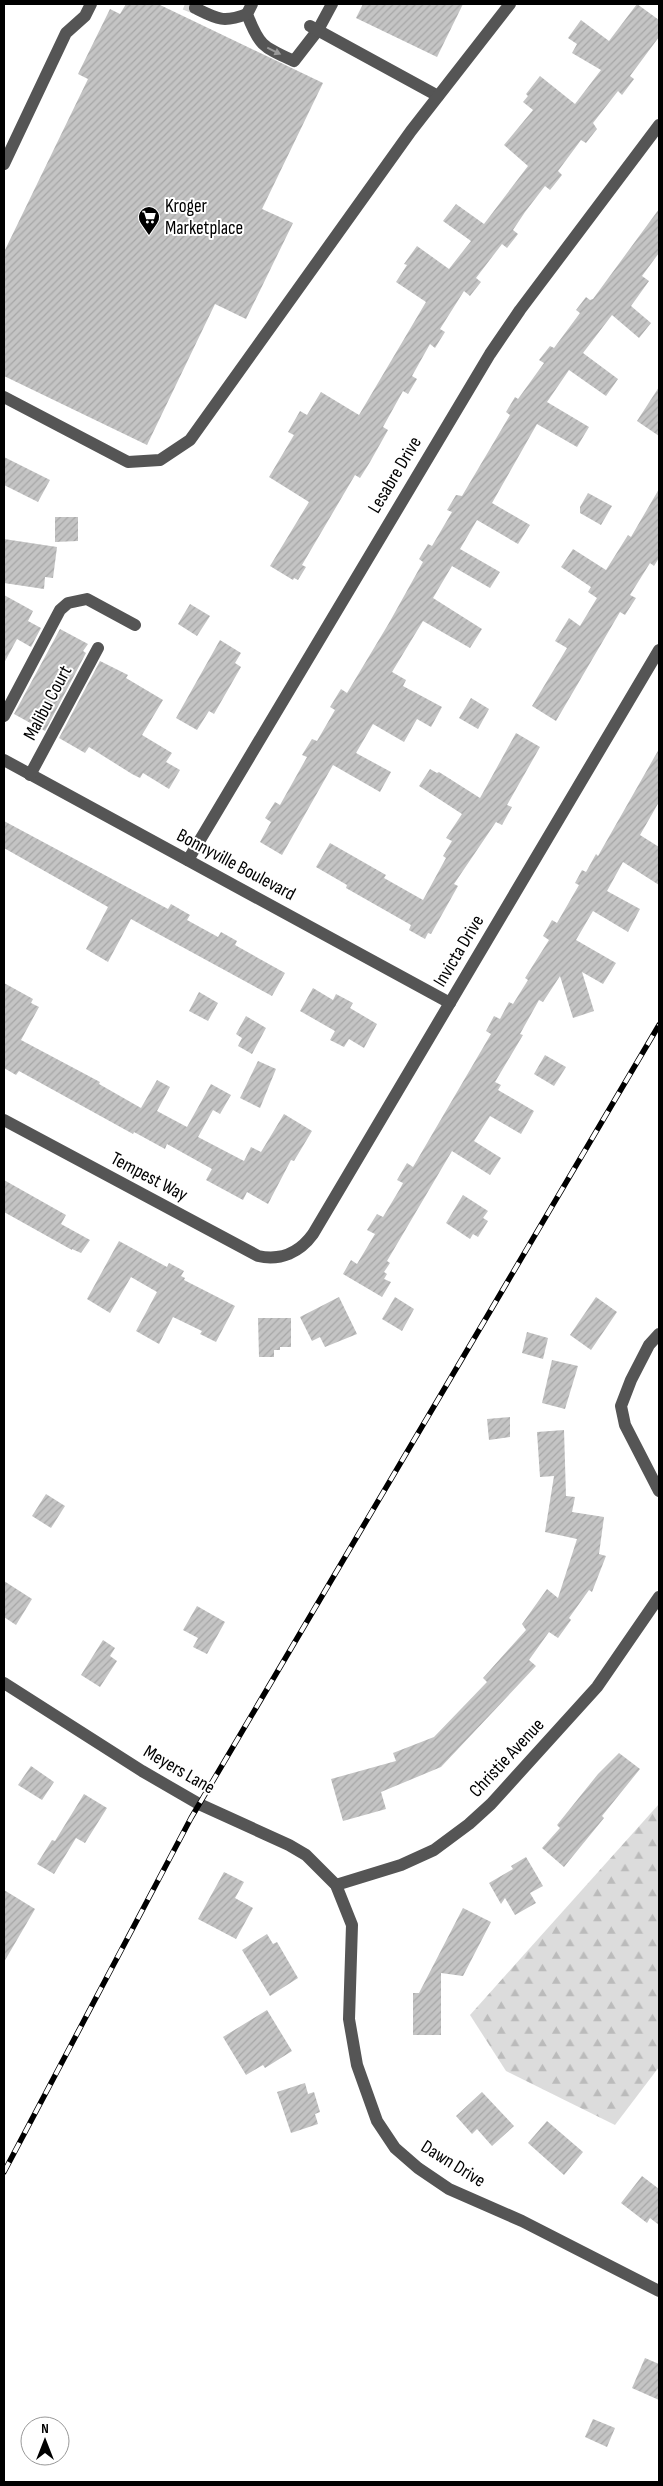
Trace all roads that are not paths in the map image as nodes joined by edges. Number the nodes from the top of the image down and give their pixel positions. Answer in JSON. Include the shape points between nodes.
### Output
{"nodes":[{"id":1,"x":91,"y":4,"type":"edge"},
{"id":2,"x":332,"y":4,"type":"edge"},
{"id":3,"x":510,"y":4,"type":"edge"},
{"id":4,"x":195,"y":8,"type":"dead end"},
{"id":5,"x":249,"y":9,"type":"edge"},
{"id":6,"x":314,"y":28,"type":"junction"},
{"id":7,"x":438,"y":96,"type":"junction"},
{"id":8,"x":659,"y":125,"type":"edge"},
{"id":9,"x":4,"y":164,"type":"edge"},
{"id":10,"x":4,"y":397,"type":"edge"},
{"id":11,"x":135,"y":625,"type":"dead end"},
{"id":12,"x":98,"y":648,"type":"dead end"},
{"id":13,"x":659,"y":650,"type":"edge"},
{"id":14,"x":4,"y":716,"type":"edge"},
{"id":15,"x":4,"y":760,"type":"edge"},
{"id":16,"x":30,"y":775,"type":"junction"},
{"id":17,"x":188,"y":860,"type":"junction"},
{"id":18,"x":450,"y":1003,"type":"junction"},
{"id":19,"x":4,"y":1120,"type":"edge"},
{"id":20,"x":279,"y":1258,"type":"joint"},
{"id":21,"x":659,"y":1334,"type":"edge"},
{"id":22,"x":659,"y":1491,"type":"edge"},
{"id":23,"x":659,"y":1597,"type":"edge"},
{"id":24,"x":4,"y":1683,"type":"edge"},
{"id":25,"x":336,"y":1885,"type":"junction"},
{"id":26,"x":659,"y":2292,"type":"edge"}],
"edges":[{"from":1,"to":9,"type":"street","via":[[85,16],[66,33]]},
{"from":2,"to":6,"type":"street"},
{"from":3,"to":7,"type":"street"},
{"from":4,"to":5,"type":"street","via":[[219,20],[234,19]]},
{"from":5,"to":6,"type":"street","one_way":true,"via":[[256,38],[268,49],[294,61]]},
{"from":6,"to":7,"type":"street"},
{"from":7,"to":10,"type":"street","via":[[190,440],[160,460],[128,462]]},
{"from":8,"to":17,"type":"street","name":"Lesabre Drive","via":[[490,354]]},
{"from":11,"to":14,"type":"street","via":[[87,599],[68,603],[60,610]]},
{"from":12,"to":16,"type":"street","name":"Malibu Court"},
{"from":13,"to":18,"type":"street","name":"Invicta Drive"},
{"from":15,"to":16,"type":"street","name":"Bonnyville Boulevard"},
{"from":16,"to":17,"type":"street","name":"Bonnyville Boulevard"},
{"from":17,"to":18,"type":"street","name":"Bonnyville Boulevard"},
{"from":18,"to":20,"type":"street","name":"Invicta Drive","via":[[313,1234],[301,1247]]},
{"from":19,"to":20,"type":"street","name":"Tempest Way","via":[[235,1245],[258,1256]]},
{"from":21,"to":22,"type":"street","via":[[630,1380],[621,1406],[625,1425]]},
{"from":23,"to":25,"type":"street","name":"Christie Avenue","via":[[598,1686],[469,1824],[434,1850],[401,1865]]},
{"from":24,"to":25,"type":"street","name":"Meyers Lane","via":[[142,1771],[200,1804],[306,1855]]},
{"from":25,"to":26,"type":"street","name":"Dawn Drive","via":[[352,1925],[349,2019],[358,2065],[377,2121],[395,2148],[449,2189],[522,2221]]}]}
